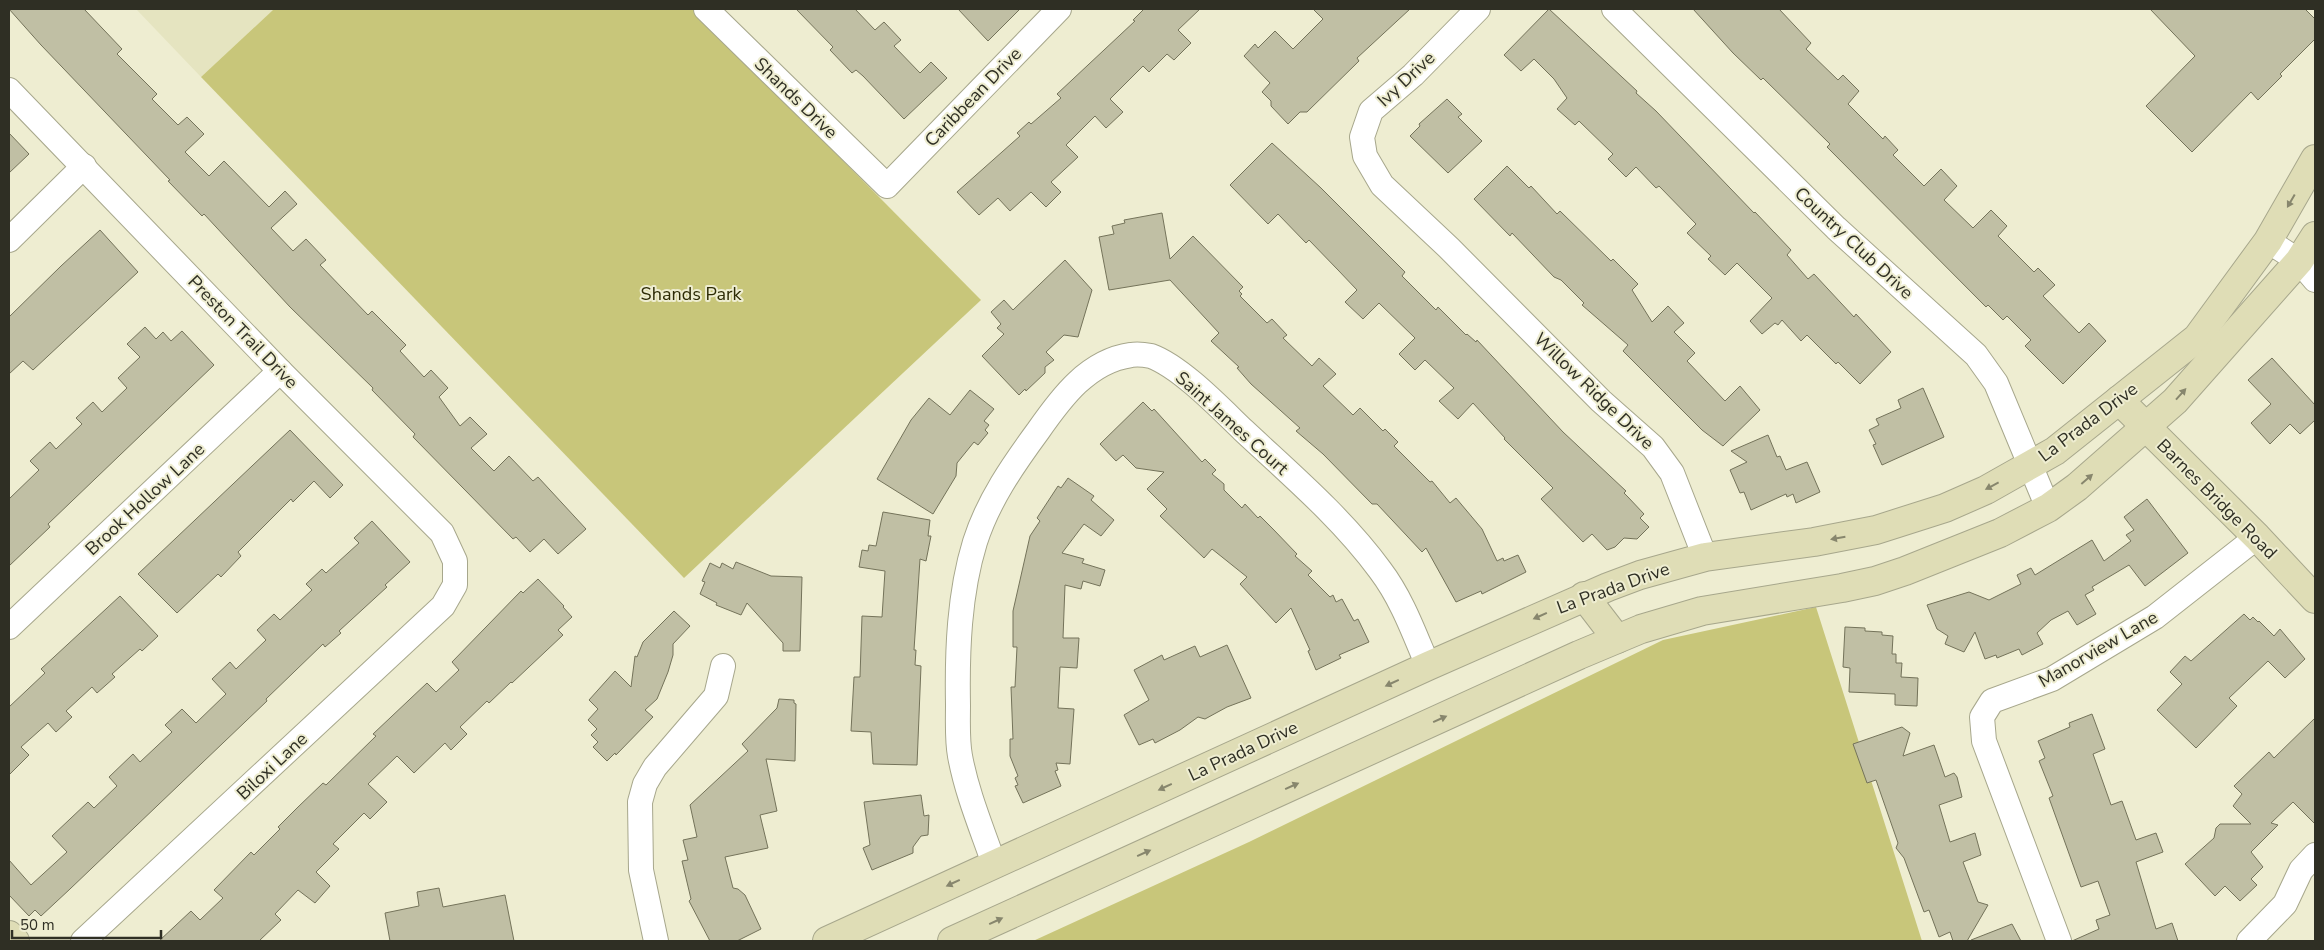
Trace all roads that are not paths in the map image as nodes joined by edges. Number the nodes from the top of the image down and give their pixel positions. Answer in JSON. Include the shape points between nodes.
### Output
{"nodes":[{"id":1,"x":706,"y":9,"type":"edge"},
{"id":2,"x":1058,"y":9,"type":"edge"},
{"id":3,"x":1478,"y":9,"type":"edge"},
{"id":4,"x":1614,"y":9,"type":"edge"},
{"id":5,"x":9,"y":90,"type":"edge"},
{"id":6,"x":2315,"y":159,"type":"edge"},
{"id":7,"x":84,"y":166,"type":"junction"},
{"id":8,"x":887,"y":186,"type":"joint"},
{"id":9,"x":2315,"y":236,"type":"edge"},
{"id":10,"x":9,"y":240,"type":"edge"},
{"id":11,"x":2268,"y":241,"type":"junction"},
{"id":12,"x":1449,"y":248,"type":"joint"},
{"id":13,"x":2307,"y":271,"type":"edge"},
{"id":14,"x":280,"y":372,"type":"junction"},
{"id":15,"x":2118,"y":400,"type":"junction"},
{"id":16,"x":2146,"y":428,"type":"junction"},
{"id":17,"x":2029,"y":466,"type":"junction"},
{"id":18,"x":2048,"y":508,"type":"junction"},
{"id":19,"x":2257,"y":537,"type":"junction"},
{"id":20,"x":1705,"y":557,"type":"junction"},
{"id":21,"x":455,"y":585,"type":"joint"},
{"id":22,"x":1584,"y":596,"type":"junction"},
{"id":23,"x":2315,"y":598,"type":"edge"},
{"id":24,"x":9,"y":627,"type":"edge"},
{"id":25,"x":1617,"y":639,"type":"junction"},
{"id":26,"x":723,"y":666,"type":"dead end"},
{"id":27,"x":1428,"y":666,"type":"junction"},
{"id":28,"x":2315,"y":855,"type":"edge"},
{"id":29,"x":994,"y":864,"type":"junction"},
{"id":30,"x":9,"y":935,"type":"edge"},
{"id":31,"x":15,"y":941,"type":"edge"},
{"id":32,"x":83,"y":941,"type":"edge"},
{"id":33,"x":656,"y":941,"type":"edge"},
{"id":34,"x":827,"y":941,"type":"edge"},
{"id":35,"x":952,"y":941,"type":"edge"},
{"id":36,"x":2059,"y":941,"type":"edge"},
{"id":37,"x":2249,"y":941,"type":"edge"}],
"edges":[{"from":1,"to":8,"type":"street","name":"Shands Drive"},
{"from":2,"to":8,"type":"street","name":"Caribbean Drive"},
{"from":3,"to":12,"type":"street","name":"Ivy Drive","via":[[1413,75],[1371,111],[1362,136],[1365,156],[1382,185]]},
{"from":4,"to":17,"type":"street","name":"Country Club Drive","via":[[1836,228],[1976,355],[1996,383]]},
{"from":5,"to":7,"type":"street","name":"Preston Trail Drive"},
{"from":6,"to":11,"type":"main road","name":"La Prada Drive","one_way":true},
{"from":7,"to":10,"type":"street"},
{"from":7,"to":14,"type":"street","name":"Preston Trail Drive"},
{"from":9,"to":13,"type":"main road"},
{"from":11,"to":13,"type":"street"},
{"from":11,"to":15,"type":"main road","name":"La Prada Drive","via":[[2197,338]]},
{"from":12,"to":20,"type":"street","name":"Willow Ridge Drive","via":[[1601,401],[1653,447],[1672,473]]},
{"from":16,"to":13,"type":"main road","one_way":true},
{"from":14,"to":21,"type":"street","name":"Preston Trail Drive","via":[[442,533],[455,561]]},
{"from":14,"to":24,"type":"street","name":"Brook Hollow Lane"},
{"from":15,"to":16,"type":"main road","name":"Barnes Bridge Road"},
{"from":15,"to":17,"type":"main road","name":"La Prada Drive","via":[[2055,451]]},
{"from":18,"to":16,"type":"main road","one_way":true},
{"from":16,"to":19,"type":"main road","name":"Barnes Bridge Road"},
{"from":17,"to":18,"type":"street","name":"Country Club Drive"},
{"from":17,"to":20,"type":"main road","name":"La Prada Drive","one_way":true,"via":[[1944,508],[1876,530]]},
{"from":18,"to":25,"type":"main road","via":[[2000,533],[1876,581],[1702,611]]},
{"from":19,"to":23,"type":"main road","name":"Barnes Bridge Road"},
{"from":19,"to":36,"type":"street","name":"Manorview Lane","via":[[2155,617],[2052,679],[1992,701],[1982,717],[1984,741]]},
{"from":20,"to":22,"type":"main road","name":"La Prada Drive","via":[[1640,575]]},
{"from":21,"to":32,"type":"street","name":"Biloxi Lane","via":[[443,606]]},
{"from":22,"to":25,"type":"main road"},
{"from":22,"to":27,"type":"main road","name":"La Prada Drive","one_way":true},
{"from":35,"to":25,"type":"main road","one_way":true},
{"from":26,"to":33,"type":"street","via":[[716,696],[655,767],[640,802],[641,870]]},
{"from":27,"to":29,"type":"main road","name":"La Prada Drive","one_way":true},
{"from":27,"to":29,"type":"street","name":"Saint James Court","via":[[1397,596],[1382,572],[1364,548],[1310,492],[1205,394],[1173,369],[1150,356],[1132,355],[1112,360],[1092,370],[1061,399],[1005,477],[975,542],[967,576],[957,663],[960,755],[968,791]]},
{"from":28,"to":37,"type":"street","via":[[2301,870],[2285,904]]},
{"from":29,"to":34,"type":"main road","name":"La Prada Drive","one_way":true},
{"from":30,"to":31,"type":"main road"}]}
